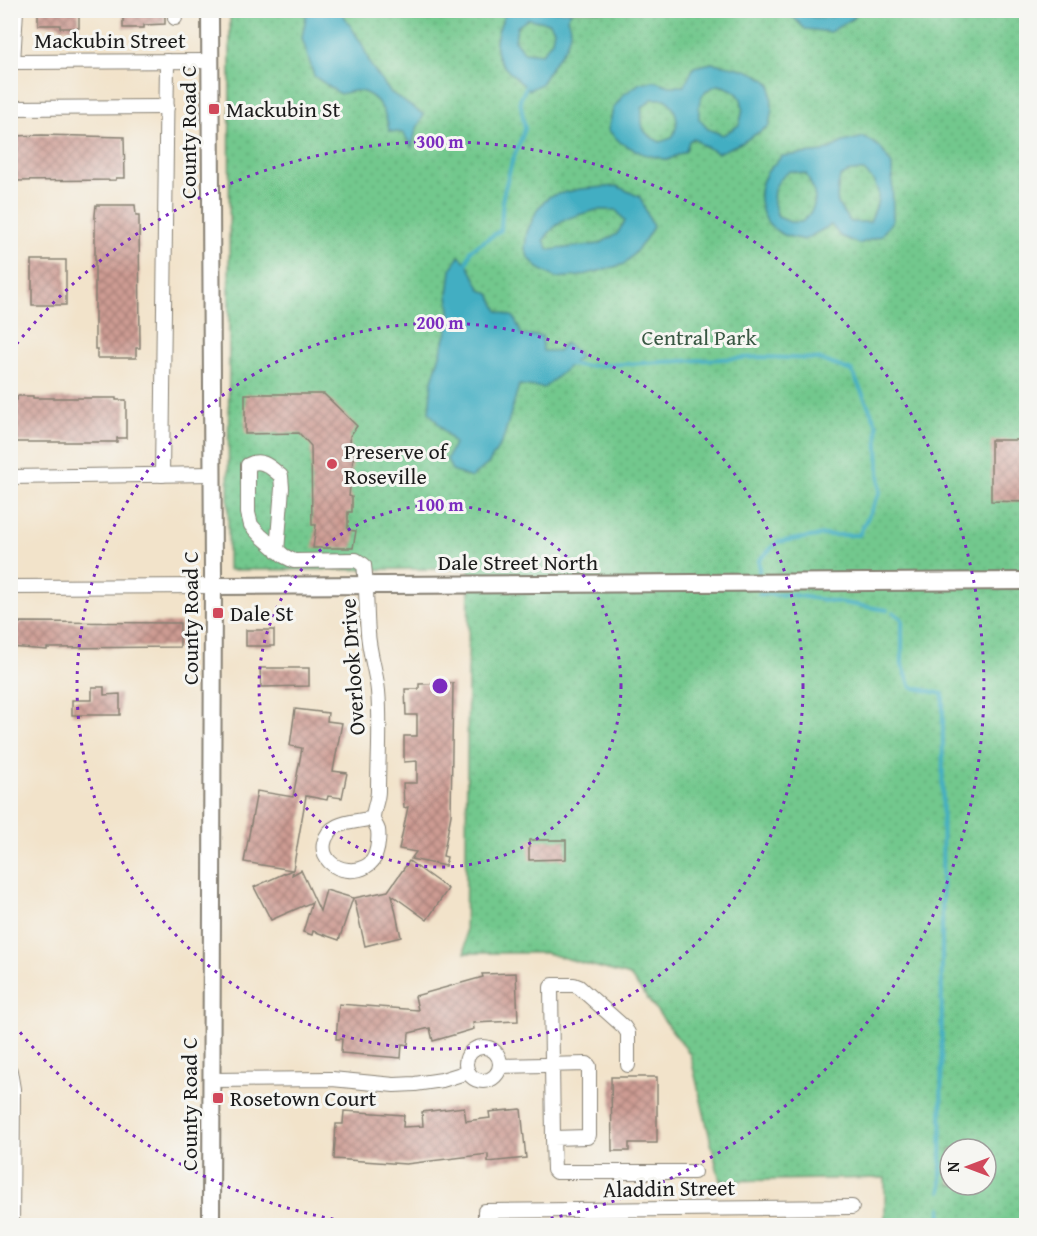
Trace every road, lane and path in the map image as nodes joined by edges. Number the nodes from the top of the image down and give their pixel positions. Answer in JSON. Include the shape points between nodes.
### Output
{"nodes":[{"id":1,"x":16,"y":10,"type":"edge"},
{"id":2,"x":210,"y":10,"type":"edge"},
{"id":3,"x":210,"y":60,"type":"junction"},
{"id":4,"x":168,"y":61,"type":"junction"},
{"id":5,"x":12,"y":62,"type":"edge"},
{"id":6,"x":167,"y":107,"type":"junction"},
{"id":7,"x":10,"y":108,"type":"edge"},
{"id":8,"x":212,"y":474,"type":"junction"},
{"id":9,"x":162,"y":475,"type":"junction"},
{"id":10,"x":10,"y":477,"type":"edge"},
{"id":11,"x":277,"y":550,"type":"junction"},
{"id":12,"x":1026,"y":581,"type":"edge"},
{"id":13,"x":367,"y":585,"type":"junction"},
{"id":14,"x":10,"y":586,"type":"edge"},
{"id":15,"x":213,"y":586,"type":"junction"},
{"id":16,"x":373,"y":818,"type":"junction"},
{"id":17,"x":551,"y":1065,"type":"junction"},
{"id":18,"x":628,"y":1065,"type":"dead end"},
{"id":19,"x":500,"y":1066,"type":"junction"},
{"id":20,"x":10,"y":1071,"type":"edge"},
{"id":21,"x":468,"y":1072,"type":"junction"},
{"id":22,"x":212,"y":1080,"type":"junction"},
{"id":23,"x":553,"y":1138,"type":"junction"},
{"id":24,"x":694,"y":1172,"type":"dead end"},
{"id":25,"x":12,"y":1200,"type":"edge"},
{"id":26,"x":852,"y":1207,"type":"dead end"},
{"id":27,"x":12,"y":1226,"type":"edge"},
{"id":28,"x":211,"y":1226,"type":"edge"},
{"id":29,"x":485,"y":1226,"type":"edge"}],
"edges":[{"from":1,"to":5,"type":"street"},
{"from":2,"to":3,"type":"main road","name":"County Road C"},
{"from":3,"to":4,"type":"street","name":"Mackubin Street"},
{"from":3,"to":8,"type":"main road","name":"County Road C"},
{"from":4,"to":5,"type":"street","name":"Mackubin Street"},
{"from":4,"to":6,"type":"street"},
{"from":6,"to":7,"type":"street"},
{"from":6,"to":9,"type":"street"},
{"from":8,"to":9,"type":"street"},
{"from":8,"to":15,"type":"main road","name":"County Road C"},
{"from":9,"to":10,"type":"street"},
{"from":11,"to":11,"type":"street","via":[[251,525],[249,465],[254,462],[266,463],[280,476]]},
{"from":11,"to":13,"type":"street","via":[[294,561],[356,560],[364,565]]},
{"from":12,"to":13,"type":"main road","name":"Dale Street North"},
{"from":13,"to":15,"type":"main road","name":"Dale Street North"},
{"from":13,"to":16,"type":"street","name":"Overlook Drive","via":[[368,634],[378,702],[378,795]]},
{"from":14,"to":15,"type":"street","name":"Dale Street North"},
{"from":15,"to":22,"type":"main road","name":"County Road C"},
{"from":16,"to":16,"type":"street","name":"Overlook Drive","via":[[334,827],[324,844],[331,864],[352,870],[372,862],[378,832]]},
{"from":17,"to":18,"type":"street","via":[[550,987],[574,985],[624,1027],[628,1033]]},
{"from":17,"to":19,"type":"street"},
{"from":17,"to":23,"type":"street"},
{"from":17,"to":23,"type":"street","via":[[589,1066],[590,1135]]},
{"from":19,"to":21,"type":"street","via":[[496,1076],[485,1082]]},
{"from":19,"to":21,"type":"street","via":[[492,1049],[478,1048],[468,1057]]},
{"from":20,"to":25,"type":"street"},
{"from":21,"to":22,"type":"street","via":[[442,1080],[394,1085],[332,1079]]},
{"from":22,"to":28,"type":"main road","name":"County Road C"},
{"from":23,"to":24,"type":"street","via":[[556,1172]]},
{"from":25,"to":27,"type":"street"},
{"from":26,"to":29,"type":"street","name":"Aladdin Street","via":[[485,1211]]}]}
